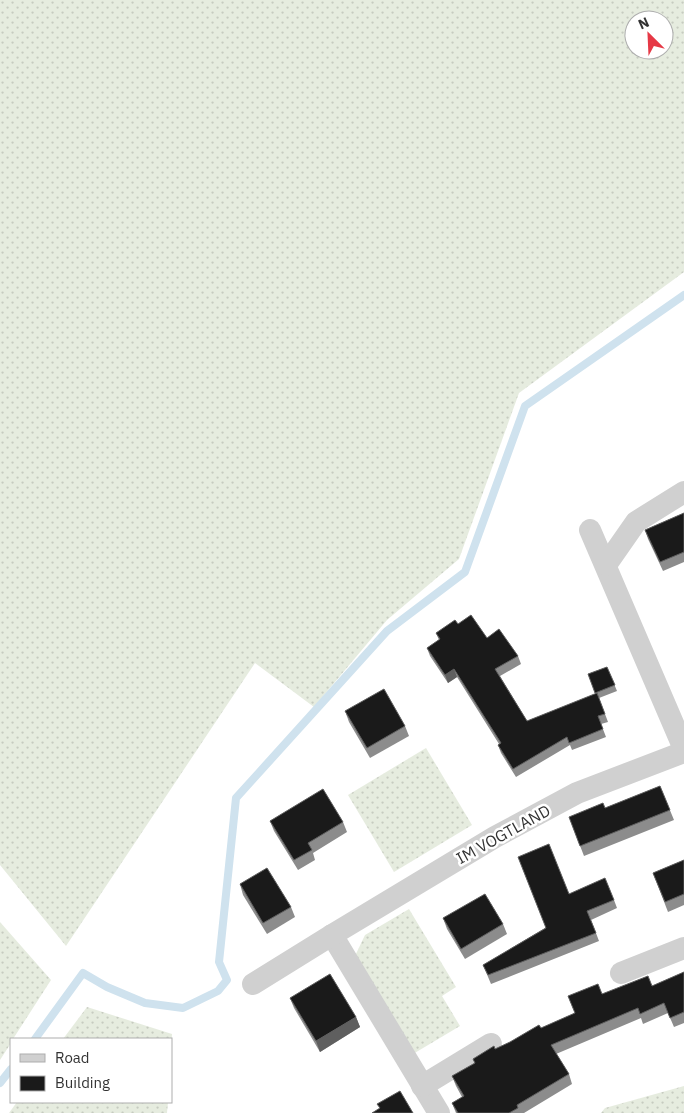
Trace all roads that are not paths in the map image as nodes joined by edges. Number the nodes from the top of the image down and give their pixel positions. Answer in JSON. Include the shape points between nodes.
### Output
{"nodes":[{"id":1,"x":684,"y":492,"type":"edge"},
{"id":2,"x":590,"y":530,"type":"dead end"},
{"id":3,"x":606,"y":564,"type":"junction"},
{"id":4,"x":684,"y":751,"type":"edge"},
{"id":5,"x":332,"y":935,"type":"junction"},
{"id":6,"x":684,"y":948,"type":"edge"},
{"id":7,"x":621,"y":973,"type":"dead end"},
{"id":8,"x":253,"y":984,"type":"dead end"},
{"id":9,"x":491,"y":1044,"type":"dead end"},
{"id":10,"x":422,"y":1086,"type":"junction"},
{"id":11,"x":439,"y":1113,"type":"edge"}],
"edges":[{"from":1,"to":3,"type":"street","via":[[636,522]]},
{"from":2,"to":3,"type":"street","name":"IM VOGTLAND"},
{"from":3,"to":4,"type":"street","name":"IM VOGTLAND"},
{"from":4,"to":5,"type":"street","name":"IM VOGTLAND","via":[[577,793],[494,837]]},
{"from":5,"to":8,"type":"street","name":"IM VOGTLAND"},
{"from":5,"to":10,"type":"street"},
{"from":6,"to":7,"type":"street"},
{"from":9,"to":10,"type":"street"},
{"from":10,"to":11,"type":"street"}]}
